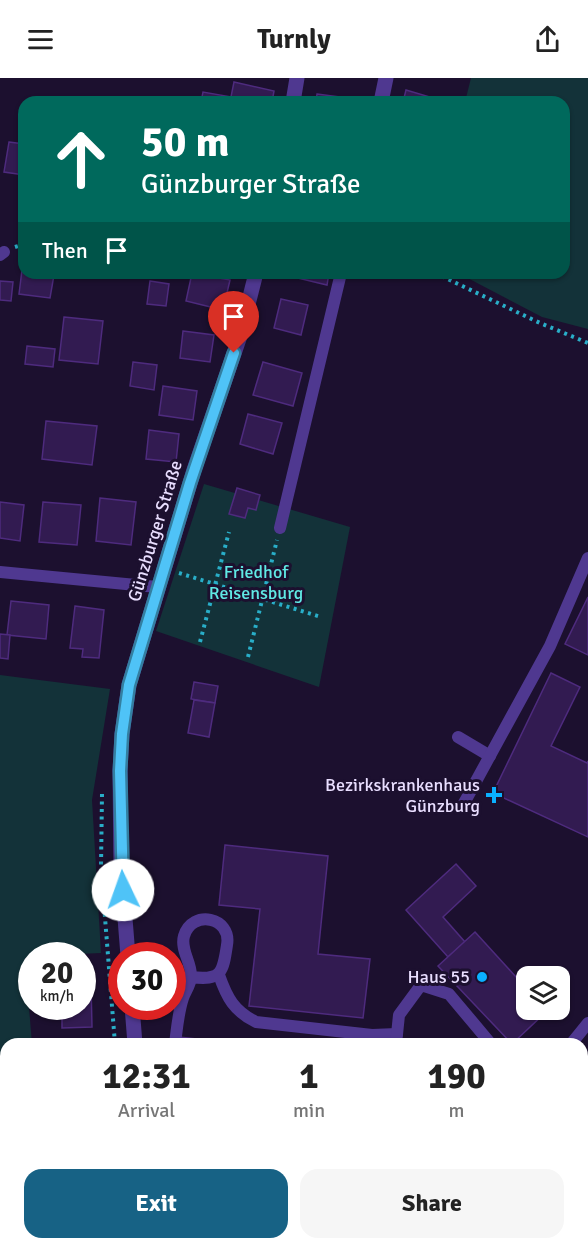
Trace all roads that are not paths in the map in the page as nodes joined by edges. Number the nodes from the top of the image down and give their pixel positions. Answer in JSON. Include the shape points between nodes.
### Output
{"nodes":[{"id":1,"x":297,"y":78,"type":"edge"},
{"id":2,"x":386,"y":78,"type":"edge"},
{"id":3,"x":294,"y":96,"type":"edge"},
{"id":4,"x":382,"y":96,"type":"edge"},
{"id":5,"x":254,"y":279,"type":"edge"},
{"id":6,"x":340,"y":279,"type":"edge"},
{"id":7,"x":280,"y":528,"type":"road end"},
{"id":8,"x":588,"y":558,"type":"edge"},
{"id":9,"x":0,"y":572,"type":"edge"},
{"id":10,"x":157,"y":587,"type":"junction"},
{"id":11,"x":458,"y":737,"type":"dead end"},
{"id":12,"x":490,"y":756,"type":"junction"},
{"id":13,"x":463,"y":805,"type":"dead end"},
{"id":14,"x":127,"y":942,"type":"edge"},
{"id":15,"x":219,"y":975,"type":"junction"},
{"id":16,"x":191,"y":977,"type":"junction"},
{"id":17,"x":133,"y":1020,"type":"edge"},
{"id":18,"x":588,"y":1023,"type":"edge"},
{"id":19,"x":135,"y":1038,"type":"edge"},
{"id":20,"x":176,"y":1038,"type":"edge"},
{"id":21,"x":391,"y":1038,"type":"edge"},
{"id":22,"x":397,"y":1038,"type":"edge"},
{"id":23,"x":486,"y":1038,"type":"edge"},
{"id":24,"x":576,"y":1038,"type":"edge"}],
"edges":[{"from":1,"to":3,"type":"street"},
{"from":2,"to":4,"type":"street"},
{"from":5,"to":10,"type":"street","name":"Günzburger Straße","via":[[240,336]]},
{"from":6,"to":7,"type":"lane"},
{"from":8,"to":12,"type":"lane","via":[[550,646]]},
{"from":9,"to":10,"type":"lane"},
{"from":10,"to":14,"type":"street","name":"Günzburger Straße","via":[[129,685],[122,734],[121,867]]},
{"from":11,"to":12,"type":"lane"},
{"from":12,"to":13,"type":"lane"},
{"from":15,"to":16,"type":"lane"},
{"from":15,"to":16,"type":"lane","via":[[228,940],[226,932],[220,924],[201,918],[184,934]]},
{"from":15,"to":21,"type":"lane","via":[[233,1006],[256,1022]]},
{"from":16,"to":20,"type":"lane","via":[[182,1000]]},
{"from":17,"to":19,"type":"street"},
{"from":18,"to":24,"type":"lane"},
{"from":22,"to":23,"type":"lane","via":[[399,1015],[421,985],[449,994]]}]}
